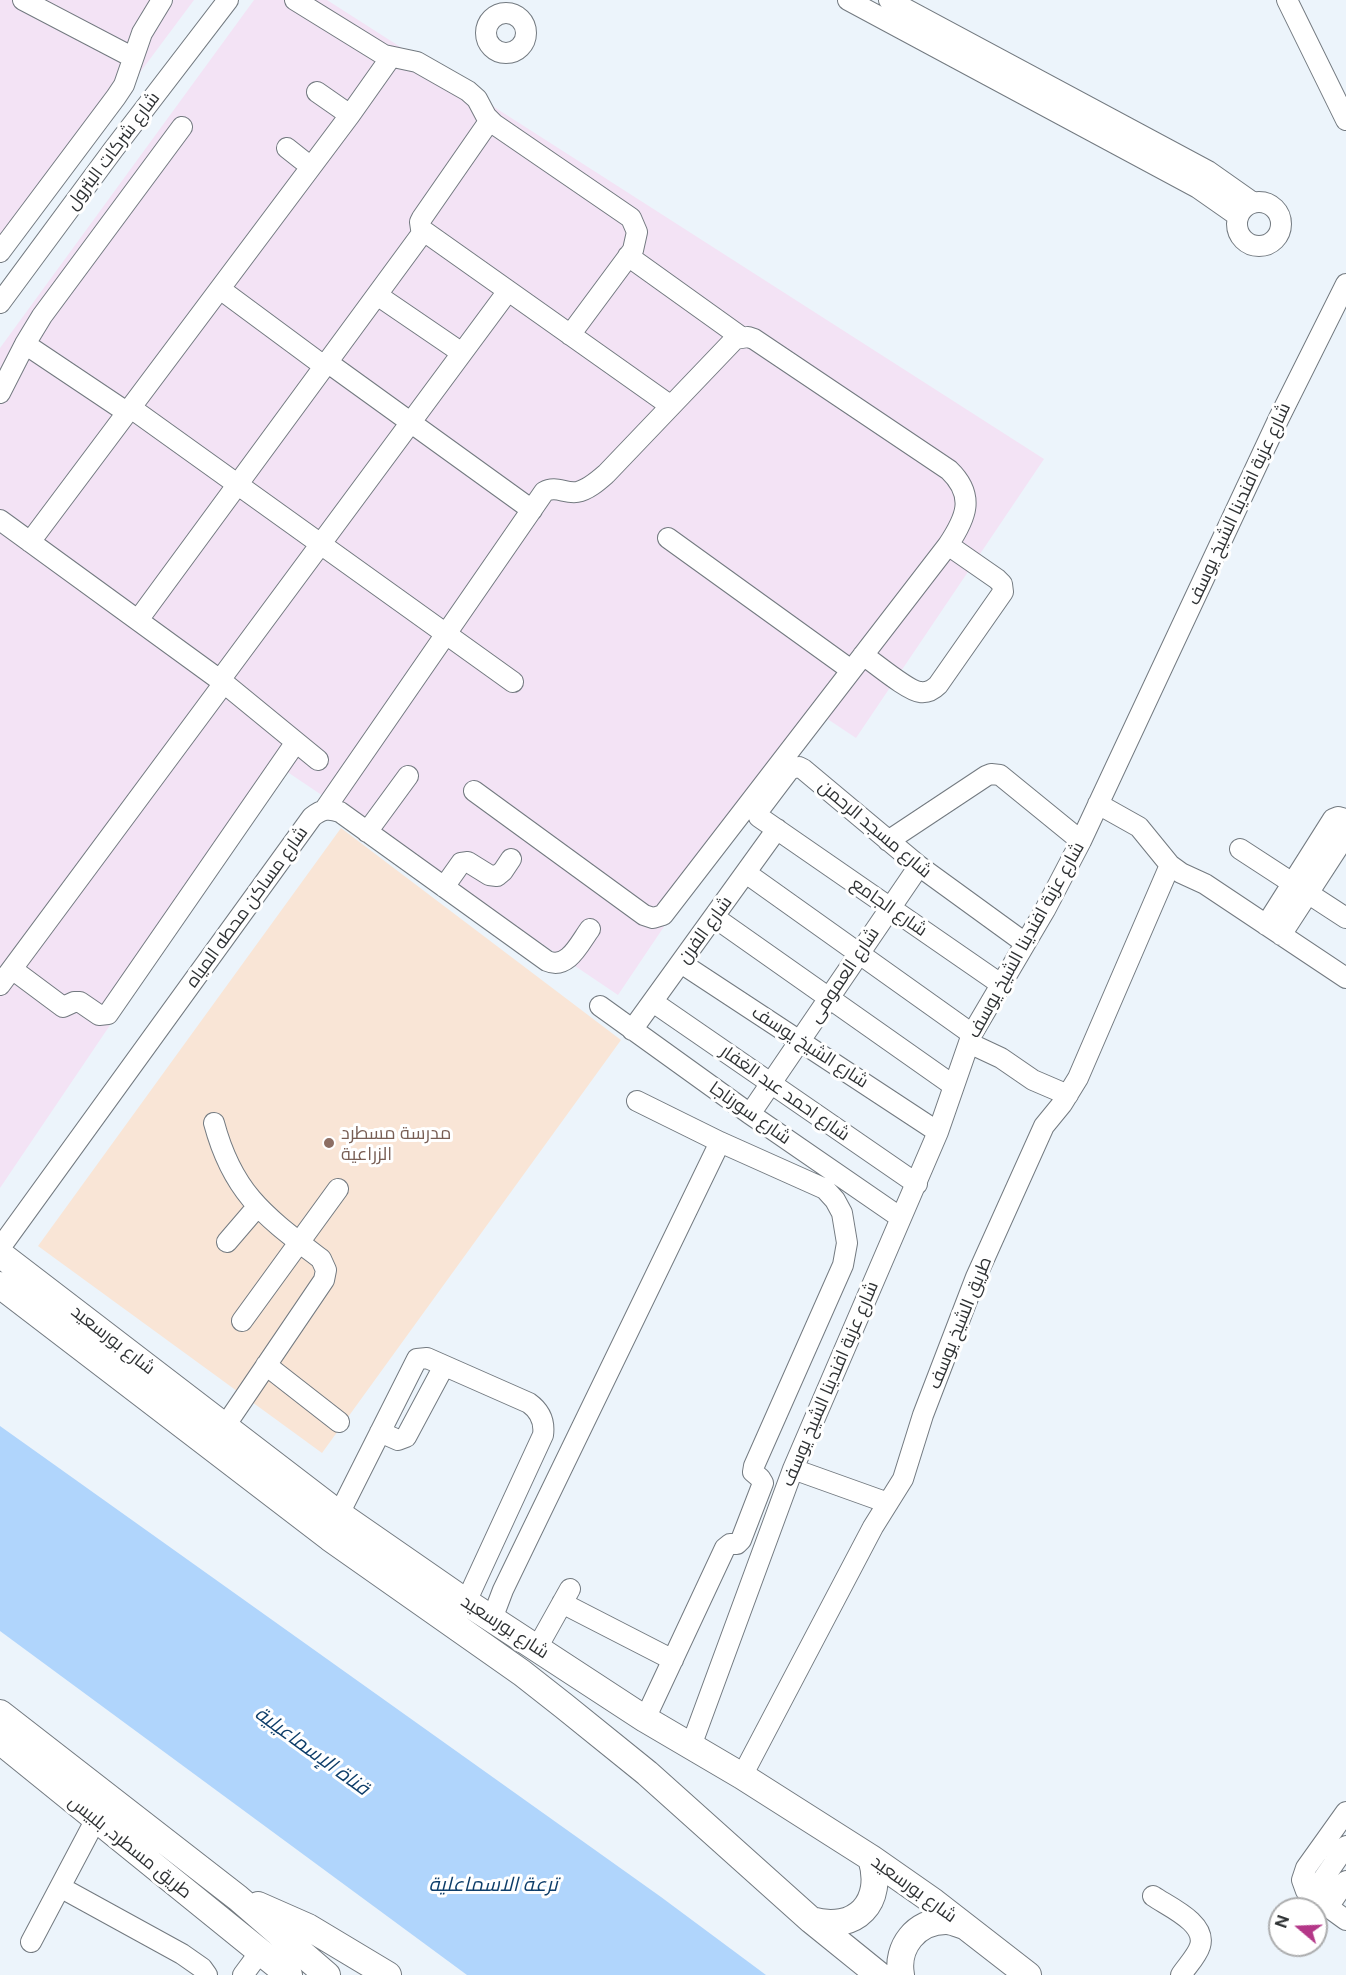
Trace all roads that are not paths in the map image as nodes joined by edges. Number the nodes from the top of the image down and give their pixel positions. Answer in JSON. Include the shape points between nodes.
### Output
{"nodes":[{"id":1,"x":23,"y":0,"type":"edge"},
{"id":2,"x":162,"y":0,"type":"edge"},
{"id":3,"x":228,"y":0,"type":"edge"},
{"id":4,"x":295,"y":0,"type":"edge"},
{"id":5,"x":848,"y":0,"type":"edge"},
{"id":6,"x":889,"y":0,"type":"edge"},
{"id":7,"x":1287,"y":0,"type":"edge"},
{"id":8,"x":906,"y":20,"type":"junction"},
{"id":9,"x":132,"y":57,"type":"junction"},
{"id":10,"x":391,"y":57,"type":"junction"},
{"id":11,"x":1017,"y":68,"type":"junction"},
{"id":12,"x":1006,"y":85,"type":"junction"},
{"id":13,"x":317,"y":92,"type":"dead end"},
{"id":14,"x":350,"y":115,"type":"junction"},
{"id":15,"x":490,"y":120,"type":"junction"},
{"id":16,"x":1346,"y":120,"type":"edge"},
{"id":17,"x":182,"y":127,"type":"dead end"},
{"id":18,"x":1128,"y":128,"type":"junction"},
{"id":19,"x":1118,"y":145,"type":"junction"},
{"id":20,"x":287,"y":148,"type":"dead end"},
{"id":21,"x":311,"y":167,"type":"junction"},
{"id":22,"x":1252,"y":202,"type":"junction"},
{"id":23,"x":1238,"y":216,"type":"junction"},
{"id":24,"x":423,"y":232,"type":"junction"},
{"id":25,"x":0,"y":252,"type":"edge"},
{"id":26,"x":628,"y":256,"type":"junction"},
{"id":27,"x":1346,"y":284,"type":"edge"},
{"id":28,"x":220,"y":289,"type":"junction"},
{"id":29,"x":508,"y":291,"type":"junction"},
{"id":30,"x":377,"y":295,"type":"junction"},
{"id":31,"x":0,"y":303,"type":"edge"},
{"id":32,"x":570,"y":335,"type":"junction"},
{"id":33,"x":741,"y":337,"type":"junction"},
{"id":34,"x":25,"y":344,"type":"junction"},
{"id":35,"x":462,"y":354,"type":"junction"},
{"id":36,"x":326,"y":364,"type":"junction"},
{"id":37,"x":0,"y":393,"type":"edge"},
{"id":38,"x":671,"y":406,"type":"junction"},
{"id":39,"x":129,"y":410,"type":"junction"},
{"id":40,"x":411,"y":423,"type":"junction"},
{"id":41,"x":237,"y":484,"type":"junction"},
{"id":42,"x":532,"y":510,"type":"junction"},
{"id":43,"x":0,"y":520,"type":"edge"},
{"id":44,"x":668,"y":538,"type":"dead end"},
{"id":45,"x":30,"y":542,"type":"junction"},
{"id":46,"x":321,"y":544,"type":"junction"},
{"id":47,"x":948,"y":545,"type":"junction"},
{"id":48,"x":138,"y":620,"type":"junction"},
{"id":49,"x":445,"y":633,"type":"junction"},
{"id":50,"x":857,"y":663,"type":"junction"},
{"id":51,"x":222,"y":682,"type":"junction"},
{"id":52,"x":513,"y":682,"type":"dead end"},
{"id":53,"x":296,"y":742,"type":"junction"},
{"id":54,"x":318,"y":760,"type":"dead end"},
{"id":55,"x":408,"y":776,"type":"dead end"},
{"id":56,"x":474,"y":791,"type":"dead end"},
{"id":57,"x":1098,"y":804,"type":"junction"},
{"id":58,"x":325,"y":809,"type":"junction"},
{"id":59,"x":1346,"y":819,"type":"edge"},
{"id":60,"x":777,"y":829,"type":"junction"},
{"id":61,"x":367,"y":832,"type":"junction"},
{"id":62,"x":1346,"y":835,"type":"edge"},
{"id":63,"x":888,"y":841,"type":"junction"},
{"id":64,"x":1081,"y":842,"type":"junction"},
{"id":65,"x":1240,"y":849,"type":"dead end"},
{"id":66,"x":511,"y":859,"type":"dead end"},
{"id":67,"x":1319,"y":859,"type":"junction"},
{"id":68,"x":1170,"y":865,"type":"junction"},
{"id":69,"x":918,"y":866,"type":"junction"},
{"id":70,"x":746,"y":873,"type":"junction"},
{"id":71,"x":444,"y":887,"type":"junction"},
{"id":72,"x":1300,"y":888,"type":"junction"},
{"id":73,"x":890,"y":908,"type":"junction"},
{"id":74,"x":714,"y":917,"type":"junction"},
{"id":75,"x":1346,"y":918,"type":"edge"},
{"id":76,"x":590,"y":929,"type":"dead end"},
{"id":77,"x":1274,"y":930,"type":"junction"},
{"id":78,"x":1025,"y":943,"type":"junction"},
{"id":79,"x":859,"y":953,"type":"junction"},
{"id":80,"x":681,"y":963,"type":"junction"},
{"id":81,"x":12,"y":969,"type":"junction"},
{"id":82,"x":1346,"y":978,"type":"edge"},
{"id":83,"x":0,"y":985,"type":"edge"},
{"id":84,"x":1002,"y":985,"type":"junction"},
{"id":85,"x":829,"y":998,"type":"junction"},
{"id":86,"x":653,"y":1002,"type":"junction"},
{"id":87,"x":600,"y":1006,"type":"dead end"},
{"id":88,"x":632,"y":1030,"type":"junction"},
{"id":89,"x":970,"y":1038,"type":"junction"},
{"id":90,"x":800,"y":1040,"type":"junction"},
{"id":91,"x":771,"y":1083,"type":"junction"},
{"id":92,"x":954,"y":1086,"type":"junction"},
{"id":93,"x":1068,"y":1095,"type":"junction"},
{"id":94,"x":637,"y":1101,"type":"dead end"},
{"id":95,"x":750,"y":1114,"type":"junction"},
{"id":96,"x":214,"y":1123,"type":"dead end"},
{"id":97,"x":938,"y":1132,"type":"junction"},
{"id":98,"x":720,"y":1142,"type":"junction"},
{"id":99,"x":916,"y":1184,"type":"junction"},
{"id":100,"x":338,"y":1189,"type":"dead end"},
{"id":101,"x":257,"y":1207,"type":"junction"},
{"id":102,"x":901,"y":1218,"type":"junction"},
{"id":103,"x":227,"y":1242,"type":"dead end"},
{"id":104,"x":299,"y":1242,"type":"junction"},
{"id":105,"x":0,"y":1248,"type":"edge"},
{"id":106,"x":0,"y":1254,"type":"edge"},
{"id":107,"x":0,"y":1285,"type":"edge"},
{"id":108,"x":242,"y":1321,"type":"dead end"},
{"id":109,"x":266,"y":1365,"type":"junction"},
{"id":110,"x":444,"y":1366,"type":"junction"},
{"id":111,"x":339,"y":1422,"type":"dead end"},
{"id":112,"x":225,"y":1426,"type":"junction"},
{"id":113,"x":380,"y":1432,"type":"junction"},
{"id":114,"x":793,"y":1469,"type":"junction"},
{"id":115,"x":888,"y":1503,"type":"junction"},
{"id":116,"x":339,"y":1514,"type":"junction"},
{"id":117,"x":466,"y":1602,"type":"junction"},
{"id":118,"x":492,"y":1619,"type":"junction"},
{"id":119,"x":537,"y":1648,"type":"junction"},
{"id":120,"x":673,"y":1660,"type":"junction"},
{"id":121,"x":0,"y":1713,"type":"edge"},
{"id":122,"x":645,"y":1719,"type":"junction"},
{"id":123,"x":0,"y":1741,"type":"edge"},
{"id":124,"x":691,"y":1746,"type":"junction"},
{"id":125,"x":742,"y":1776,"type":"junction"},
{"id":126,"x":1346,"y":1812,"type":"edge"},
{"id":127,"x":96,"y":1819,"type":"junction"},
{"id":128,"x":1346,"y":1846,"type":"edge"},
{"id":129,"x":871,"y":1858,"type":"junction"},
{"id":130,"x":1346,"y":1881,"type":"edge"},
{"id":131,"x":60,"y":1887,"type":"junction"},
{"id":132,"x":1153,"y":1896,"type":"dead end"},
{"id":133,"x":1316,"y":1897,"type":"edge"},
{"id":134,"x":1322,"y":1897,"type":"edge"},
{"id":135,"x":1325,"y":1897,"type":"edge"},
{"id":136,"x":238,"y":1898,"type":"junction"},
{"id":137,"x":1328,"y":1907,"type":"edge"},
{"id":138,"x":1346,"y":1919,"type":"edge"},
{"id":139,"x":811,"y":1920,"type":"junction"},
{"id":140,"x":964,"y":1926,"type":"junction"},
{"id":141,"x":31,"y":1942,"type":"dead end"},
{"id":142,"x":260,"y":1952,"type":"junction"},
{"id":143,"x":321,"y":1969,"type":"edge"},
{"id":144,"x":207,"y":1975,"type":"edge"},
{"id":145,"x":243,"y":1975,"type":"edge"},
{"id":146,"x":289,"y":1975,"type":"edge"},
{"id":147,"x":339,"y":1975,"type":"edge"},
{"id":148,"x":388,"y":1975,"type":"edge"},
{"id":149,"x":879,"y":1975,"type":"edge"},
{"id":150,"x":901,"y":1975,"type":"edge"},
{"id":151,"x":1028,"y":1975,"type":"edge"},
{"id":152,"x":1181,"y":1975,"type":"edge"}],
"edges":[{"from":1,"to":9,"type":"street"},
{"from":2,"to":9,"type":"street"},
{"from":3,"to":31,"type":"street","name":"شارع شركات البترول"},
{"from":4,"to":10,"type":"street"},
{"from":5,"to":8,"type":"street"},
{"from":6,"to":8,"type":"street"},
{"from":7,"to":16,"type":"street"},
{"from":8,"to":11,"type":"street"},
{"from":8,"to":12,"type":"street"},
{"from":9,"to":25,"type":"street","via":[[116,98]]},
{"from":10,"to":14,"type":"street"},
{"from":10,"to":15,"type":"street","via":[[417,62],[468,91]]},
{"from":11,"to":12,"type":"street"},
{"from":11,"to":18,"type":"street"},
{"from":12,"to":19,"type":"street"},
{"from":13,"to":14,"type":"street"},
{"from":14,"to":21,"type":"street"},
{"from":15,"to":24,"type":"street","via":[[422,218]]},
{"from":15,"to":26,"type":"street","via":[[631,218],[637,238]]},
{"from":17,"to":34,"type":"street"},
{"from":18,"to":19,"type":"street"},
{"from":18,"to":22,"type":"street","via":[[1208,171]]},
{"from":19,"to":23,"type":"street","via":[[1198,188]]},
{"from":20,"to":21,"type":"street"},
{"from":21,"to":28,"type":"street"},
{"from":22,"to":23,"type":"street"},
{"from":22,"to":23,"type":"street","via":[[1266,203],[1277,211],[1281,224],[1276,237],[1265,245],[1245,242],[1238,230]]},
{"from":24,"to":29,"type":"street"},
{"from":24,"to":30,"type":"street"},
{"from":26,"to":32,"type":"street"},
{"from":26,"to":33,"type":"street"},
{"from":27,"to":57,"type":"street","name":"شارع عزبة افندينا الشيخ يوسف","via":[[1278,418]]},
{"from":28,"to":36,"type":"street"},
{"from":28,"to":39,"type":"street"},
{"from":29,"to":32,"type":"street"},
{"from":29,"to":35,"type":"street"},
{"from":30,"to":35,"type":"street"},
{"from":30,"to":36,"type":"street"},
{"from":32,"to":38,"type":"street"},
{"from":33,"to":38,"type":"street","via":[[730,342]]},
{"from":33,"to":47,"type":"street","via":[[754,339],[956,476],[964,491],[966,509]]},
{"from":34,"to":37,"type":"street"},
{"from":34,"to":39,"type":"street"},
{"from":35,"to":40,"type":"street"},
{"from":36,"to":40,"type":"street"},
{"from":36,"to":41,"type":"street"},
{"from":38,"to":42,"type":"street","name":"شارع مساكن محطه المياه","via":[[596,483],[577,492],[544,492]]},
{"from":39,"to":41,"type":"street"},
{"from":39,"to":45,"type":"street"},
{"from":40,"to":42,"type":"street"},
{"from":40,"to":46,"type":"street"},
{"from":41,"to":46,"type":"street"},
{"from":41,"to":48,"type":"street"},
{"from":42,"to":49,"type":"street","name":"شارع مساكن محطه المياه"},
{"from":43,"to":45,"type":"street"},
{"from":44,"to":50,"type":"street"},
{"from":45,"to":48,"type":"street"},
{"from":46,"to":49,"type":"street"},
{"from":46,"to":51,"type":"street"},
{"from":47,"to":50,"type":"street"},
{"from":47,"to":50,"type":"street","via":[[997,579],[1003,592],[938,685],[928,692],[917,692]]},
{"from":48,"to":51,"type":"street"},
{"from":49,"to":52,"type":"street"},
{"from":49,"to":58,"type":"street","name":"شارع مساكن محطه المياه"},
{"from":50,"to":56,"type":"street","via":[[667,912],[658,918],[644,915]]},
{"from":51,"to":53,"type":"street"},
{"from":51,"to":81,"type":"street"},
{"from":53,"to":54,"type":"street"},
{"from":53,"to":81,"type":"street","via":[[108,1014],[99,1015],[80,1002],[63,1007]]},
{"from":55,"to":61,"type":"street"},
{"from":57,"to":64,"type":"street","name":"شارع عزبة افندينا الشيخ يوسف"},
{"from":57,"to":68,"type":"street","via":[[1139,827]]},
{"from":58,"to":61,"type":"street","via":[[340,812]]},
{"from":58,"to":105,"type":"street","name":"شارع مساكن محطه المياه","via":[[312,817]]},
{"from":59,"to":67,"type":"street","via":[[1333,819]]},
{"from":60,"to":63,"type":"street","name":"شارع مسجد الرحمن","via":[[758,814],[790,769],[799,766]]},
{"from":60,"to":70,"type":"street","name":"شارع الفرن"},
{"from":60,"to":73,"type":"street","name":"شارع الجامع"},
{"from":61,"to":71,"type":"street"},
{"from":62,"to":67,"type":"street"},
{"from":63,"to":64,"type":"street","via":[[986,776],[996,774]]},
{"from":63,"to":69,"type":"street","name":"شارع مسجد الرحمن"},
{"from":64,"to":78,"type":"street","name":"شارع عزبة افندينا الشيخ يوسف"},
{"from":65,"to":72,"type":"street"},
{"from":66,"to":71,"type":"street","via":[[497,876],[468,862],[461,863]]},
{"from":67,"to":72,"type":"street"},
{"from":68,"to":77,"type":"street"},
{"from":68,"to":93,"type":"street","name":"طريق الشيخ يوسف"},
{"from":69,"to":73,"type":"street","name":"شارع العمومى"},
{"from":69,"to":78,"type":"street","name":"شارع مسجد الرحمن"},
{"from":70,"to":74,"type":"street","name":"شارع الفرن"},
{"from":70,"to":79,"type":"street"},
{"from":71,"to":76,"type":"street","via":[[552,964],[569,958]]},
{"from":72,"to":75,"type":"street"},
{"from":72,"to":77,"type":"street"},
{"from":73,"to":79,"type":"street","name":"شارع العمومى"},
{"from":73,"to":84,"type":"street","name":"شارع الجامع"},
{"from":74,"to":80,"type":"street","name":"شارع الفرن"},
{"from":74,"to":85,"type":"street"},
{"from":77,"to":82,"type":"street"},
{"from":78,"to":84,"type":"street","name":"شارع عزبة افندينا الشيخ يوسف"},
{"from":79,"to":85,"type":"street","name":"شارع العمومى"},
{"from":79,"to":89,"type":"street"},
{"from":80,"to":86,"type":"street","name":"شارع الفرن"},
{"from":80,"to":90,"type":"street","name":"شارع الشيخ يوسف"},
{"from":81,"to":83,"type":"street"},
{"from":84,"to":89,"type":"street","name":"شارع عزبة افندينا الشيخ يوسف"},
{"from":85,"to":90,"type":"street","name":"شارع العمومى"},
{"from":85,"to":92,"type":"street"},
{"from":86,"to":88,"type":"street","name":"شارع الفرن"},
{"from":86,"to":91,"type":"street","name":"شارع احمد عبد الغفار"},
{"from":87,"to":88,"type":"street","name":"شارع سورناجا"},
{"from":88,"to":95,"type":"street","name":"شارع سورناجا"},
{"from":89,"to":92,"type":"street","name":"شارع عزبة افندينا الشيخ يوسف"},
{"from":89,"to":93,"type":"street","via":[[1033,1080]]},
{"from":90,"to":91,"type":"street","name":"شارع العمومى"},
{"from":90,"to":97,"type":"street","name":"شارع الشيخ يوسف"},
{"from":91,"to":95,"type":"street","name":"شارع العمومى"},
{"from":91,"to":99,"type":"street","name":"شارع احمد عبد الغفار"},
{"from":92,"to":97,"type":"street","name":"شارع عزبة افندينا الشيخ يوسف"},
{"from":93,"to":115,"type":"street","name":"طريق الشيخ يوسف","via":[[1044,1126],[976,1277],[903,1479]]},
{"from":94,"to":98,"type":"street"},
{"from":95,"to":102,"type":"street","name":"شارع سورناجا"},
{"from":96,"to":101,"type":"street","via":[[230,1168]]},
{"from":97,"to":99,"type":"street","name":"شارع عزبة افندينا الشيخ يوسف"},
{"from":98,"to":118,"type":"street"},
{"from":98,"to":120,"type":"street","via":[[825,1189],[842,1213],[847,1251],[754,1466],[753,1472],[763,1483],[741,1540],[725,1548]]},
{"from":99,"to":102,"type":"street","name":"شارع عزبة افندينا الشيخ يوسف"},
{"from":100,"to":104,"type":"street"},
{"from":101,"to":103,"type":"street"},
{"from":101,"to":104,"type":"street"},
{"from":102,"to":114,"type":"street","name":"شارع عزبة افندينا الشيخ يوسف"},
{"from":104,"to":108,"type":"street"},
{"from":104,"to":109,"type":"street","via":[[321,1259],[326,1275]]},
{"from":106,"to":112,"type":"main road","name":"شارع بورسعيد"},
{"from":107,"to":139,"type":"main road","name":"شارع بورسعيد","via":[[330,1538],[522,1673],[647,1773]]},
{"from":109,"to":111,"type":"street"},
{"from":109,"to":112,"type":"street"},
{"from":110,"to":113,"type":"street","via":[[406,1437],[398,1440]]},
{"from":110,"to":113,"type":"street","via":[[424,1357],[417,1359]]},
{"from":110,"to":117,"type":"street","via":[[529,1403],[537,1409],[543,1424],[541,1440]]},
{"from":112,"to":116,"type":"main road","name":"شارع بورسعيد"},
{"from":113,"to":116,"type":"street"},
{"from":114,"to":115,"type":"street"},
{"from":114,"to":124,"type":"street","name":"شارع عزبة افندينا الشيخ يوسف"},
{"from":115,"to":125,"type":"street","name":"طريق الشيخ يوسف"},
{"from":116,"to":117,"type":"main road","name":"شارع بورسعيد"},
{"from":117,"to":118,"type":"main road","name":"شارع بورسعيد"},
{"from":118,"to":119,"type":"main road","name":"شارع بورسعيد"},
{"from":119,"to":120,"type":"street","via":[[566,1596]]},
{"from":119,"to":122,"type":"main road","name":"شارع بورسعيد"},
{"from":120,"to":122,"type":"street"},
{"from":121,"to":136,"type":"main road","name":"طريق مسطرد, بلبيس"},
{"from":122,"to":124,"type":"main road","name":"شارع بورسعيد"},
{"from":123,"to":127,"type":"main road","name":"طريق مسطرد, بلبيس"},
{"from":124,"to":125,"type":"main road","name":"شارع بورسعيد"},
{"from":125,"to":129,"type":"main road","name":"شارع بورسعيد"},
{"from":126,"to":133,"type":"street","via":[[1304,1872],[1304,1886]]},
{"from":127,"to":131,"type":"street"},
{"from":127,"to":142,"type":"main road","name":"طريق مسطرد, بلبيس"},
{"from":128,"to":134,"type":"street"},
{"from":129,"to":139,"type":"main road","via":[[876,1873],[869,1904],[843,1923],[826,1925]]},
{"from":129,"to":140,"type":"main road","name":"شارع بورسعيد"},
{"from":130,"to":135,"type":"street"},
{"from":131,"to":141,"type":"street"},
{"from":131,"to":144,"type":"street","via":[[182,1954]]},
{"from":132,"to":152,"type":"street","via":[[1198,1930],[1200,1946]]},
{"from":136,"to":143,"type":"main road"},
{"from":136,"to":148,"type":"main road","via":[[308,1927]]},
{"from":137,"to":138,"type":"street"},
{"from":139,"to":149,"type":"main road","name":"شارع بورسعيد"},
{"from":140,"to":150,"type":"main road","via":[[947,1921],[914,1933],[903,1947]]},
{"from":140,"to":151,"type":"main road","name":"شارع بورسعيد"},
{"from":142,"to":145,"type":"street"},
{"from":142,"to":146,"type":"main road","name":"طريق مسطرد, بلبيس"},
{"from":143,"to":147,"type":"main road"}]}
